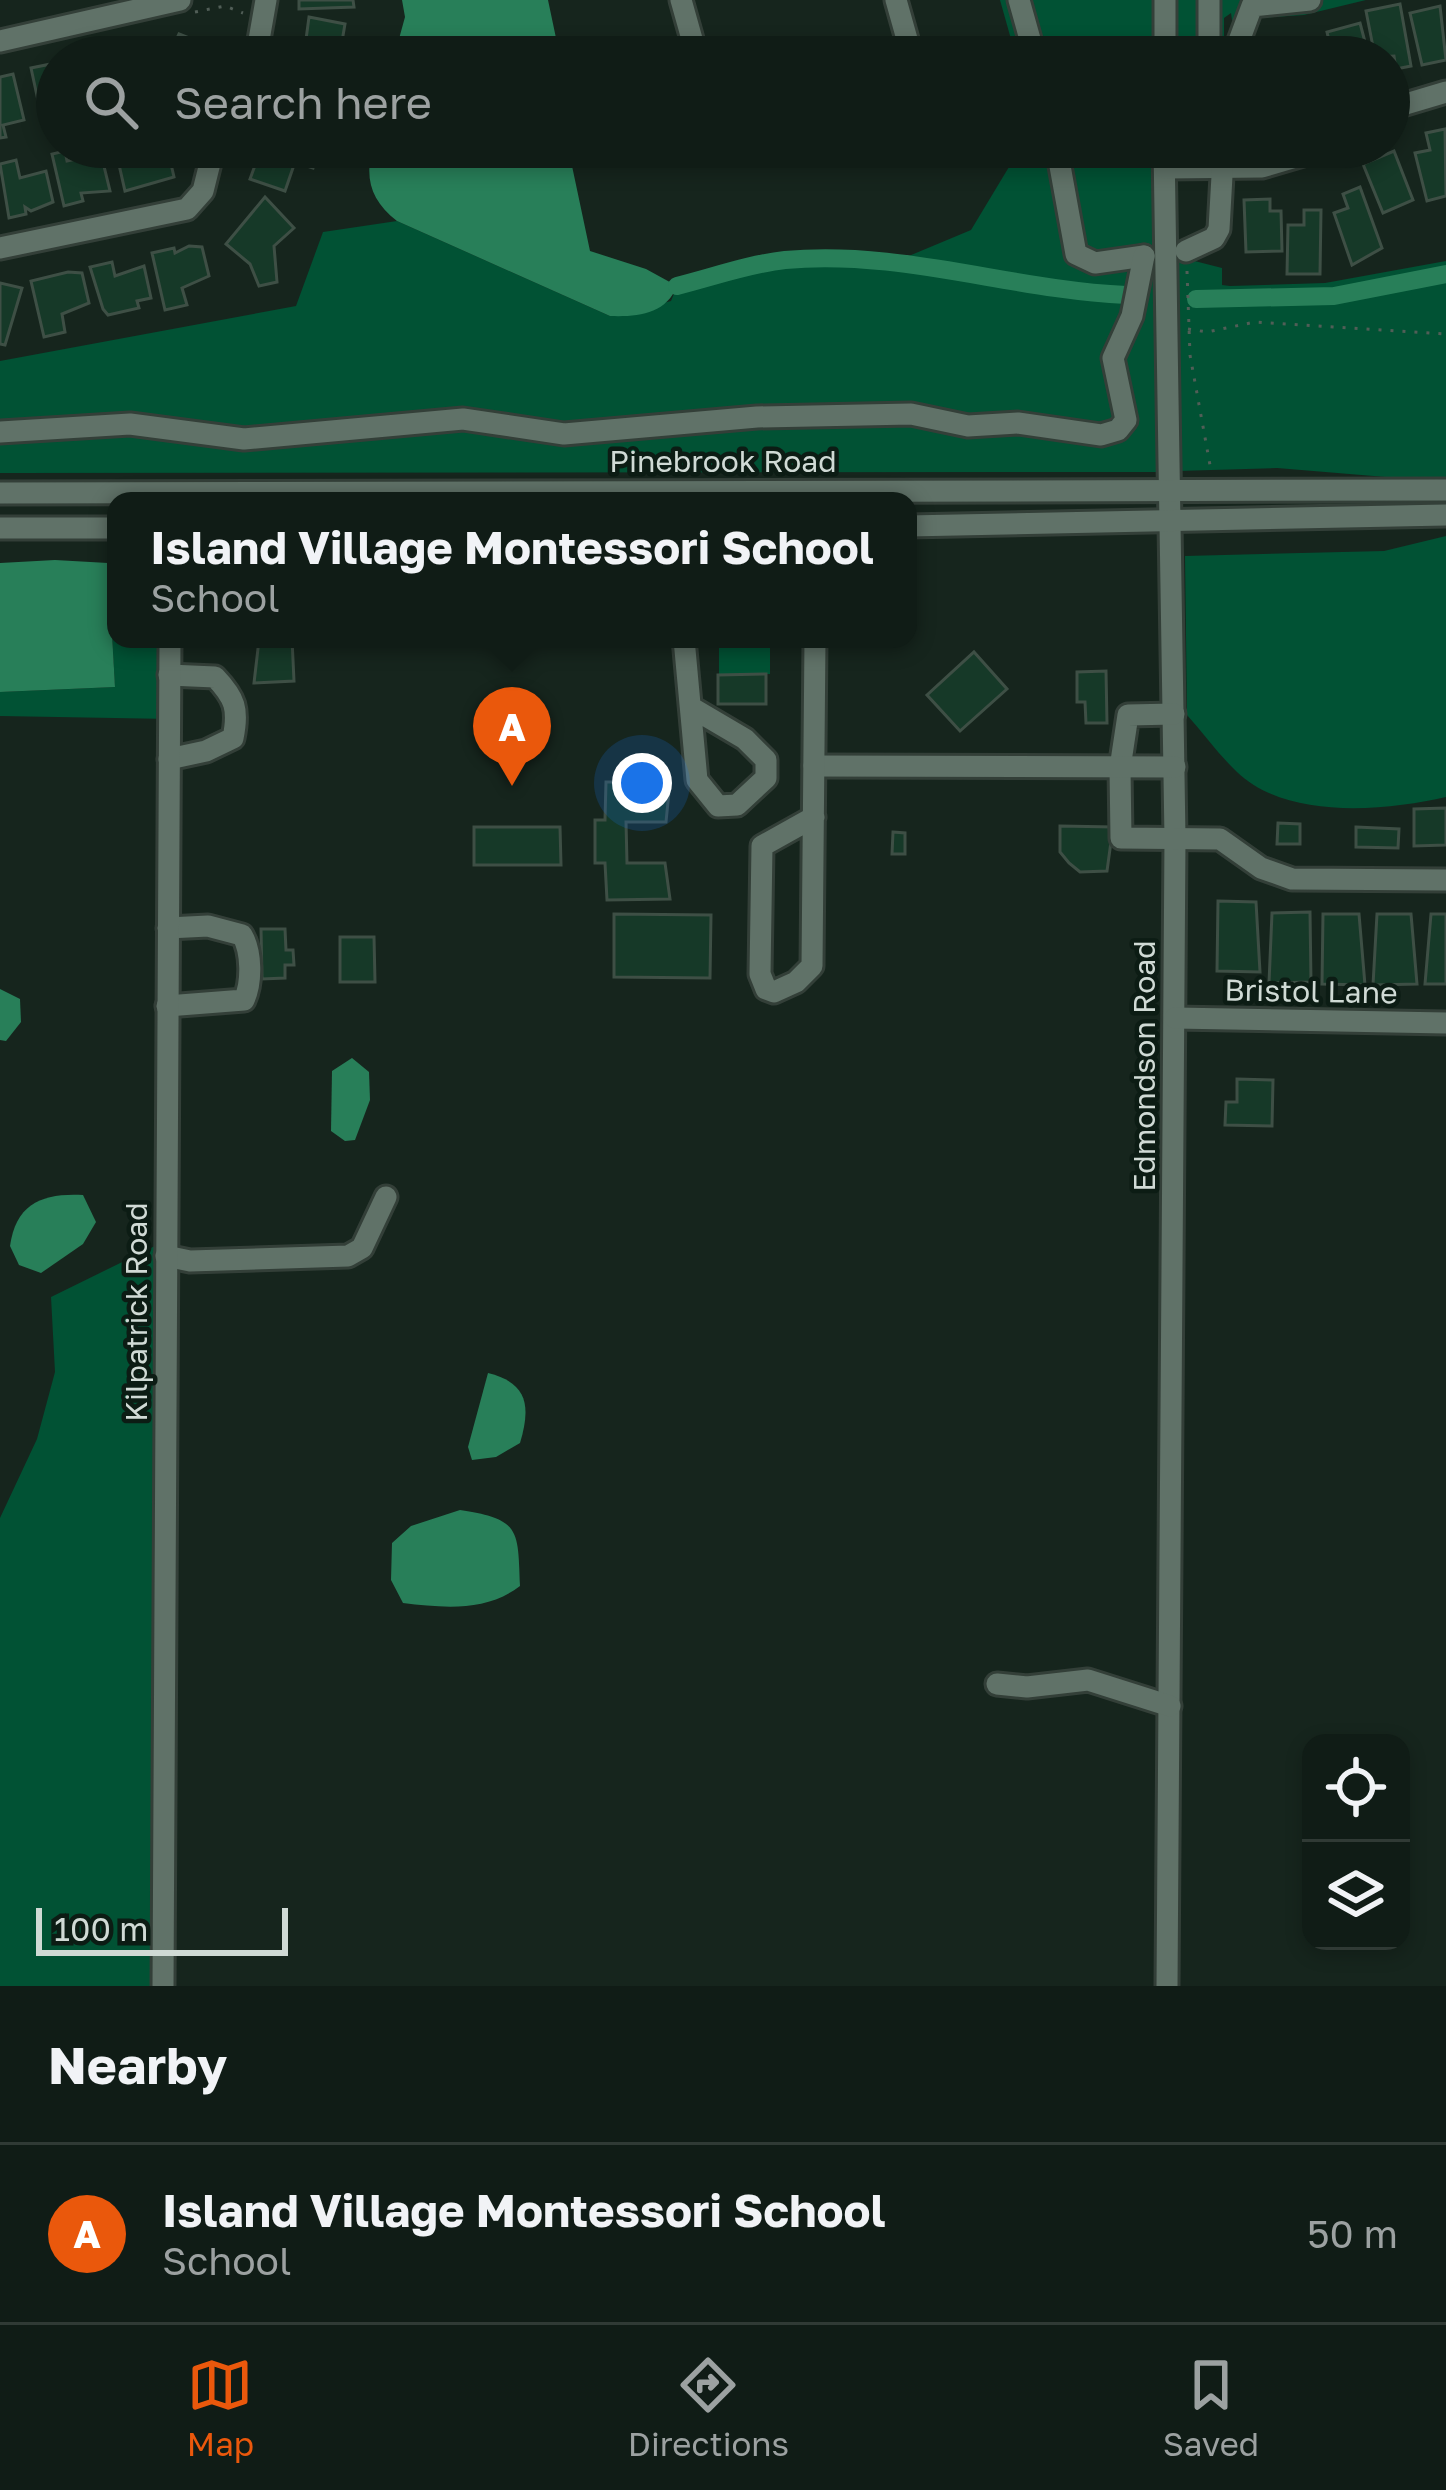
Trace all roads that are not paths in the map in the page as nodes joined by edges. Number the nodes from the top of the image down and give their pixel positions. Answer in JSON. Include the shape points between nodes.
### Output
{"nodes":[{"id":1,"x":180,"y":0,"type":"edge"},
{"id":2,"x":266,"y":0,"type":"edge"},
{"id":3,"x":681,"y":0,"type":"edge"},
{"id":4,"x":896,"y":0,"type":"edge"},
{"id":5,"x":1019,"y":0,"type":"edge"},
{"id":6,"x":1165,"y":0,"type":"edge"},
{"id":7,"x":1209,"y":0,"type":"edge"},
{"id":8,"x":1310,"y":0,"type":"edge"},
{"id":9,"x":260,"y":36,"type":"edge"},
{"id":10,"x":691,"y":36,"type":"edge"},
{"id":11,"x":906,"y":36,"type":"edge"},
{"id":12,"x":1029,"y":36,"type":"edge"},
{"id":13,"x":1165,"y":36,"type":"edge"},
{"id":14,"x":1209,"y":36,"type":"edge"},
{"id":15,"x":1241,"y":36,"type":"edge"},
{"id":16,"x":0,"y":41,"type":"edge"},
{"id":17,"x":1446,"y":92,"type":"edge"},
{"id":18,"x":1410,"y":103,"type":"edge"},
{"id":19,"x":209,"y":168,"type":"edge"},
{"id":20,"x":1060,"y":168,"type":"edge"},
{"id":21,"x":1164,"y":168,"type":"edge"},
{"id":22,"x":1215,"y":168,"type":"edge"},
{"id":23,"x":0,"y":248,"type":"edge"},
{"id":24,"x":1186,"y":251,"type":"road end"},
{"id":25,"x":0,"y":432,"type":"edge"},
{"id":26,"x":1168,"y":488,"type":"junction"},
{"id":27,"x":1446,"y":490,"type":"edge"},
{"id":28,"x":732,"y":491,"type":"joint"},
{"id":29,"x":652,"y":492,"type":"edge"},
{"id":30,"x":0,"y":493,"type":"edge"},
{"id":31,"x":107,"y":496,"type":"edge"},
{"id":32,"x":1446,"y":515,"type":"edge"},
{"id":33,"x":1170,"y":523,"type":"junction"},
{"id":34,"x":917,"y":526,"type":"edge"},
{"id":35,"x":0,"y":528,"type":"edge"},
{"id":36,"x":107,"y":528,"type":"edge"},
{"id":37,"x":170,"y":648,"type":"edge"},
{"id":38,"x":685,"y":648,"type":"edge"},
{"id":39,"x":815,"y":648,"type":"edge"},
{"id":40,"x":170,"y":675,"type":"junction"},
{"id":41,"x":694,"y":709,"type":"junction"},
{"id":42,"x":1174,"y":714,"type":"junction"},
{"id":43,"x":169,"y":759,"type":"junction"},
{"id":44,"x":814,"y":766,"type":"junction"},
{"id":45,"x":1174,"y":767,"type":"junction"},
{"id":46,"x":1120,"y":768,"type":"junction"},
{"id":47,"x":814,"y":817,"type":"junction"},
{"id":48,"x":1175,"y":838,"type":"junction"},
{"id":49,"x":1446,"y":880,"type":"edge"},
{"id":50,"x":168,"y":928,"type":"junction"},
{"id":51,"x":167,"y":1006,"type":"junction"},
{"id":52,"x":1175,"y":1018,"type":"junction"},
{"id":53,"x":1446,"y":1023,"type":"edge"},
{"id":54,"x":386,"y":1197,"type":"dead end"},
{"id":55,"x":166,"y":1256,"type":"junction"},
{"id":56,"x":998,"y":1684,"type":"dead end"},
{"id":57,"x":1170,"y":1706,"type":"junction"},
{"id":58,"x":163,"y":1986,"type":"edge"},
{"id":59,"x":1167,"y":1986,"type":"edge"}],
"edges":[{"from":1,"to":16,"type":"street"},
{"from":2,"to":9,"type":"street"},
{"from":3,"to":10,"type":"street"},
{"from":4,"to":11,"type":"street"},
{"from":5,"to":12,"type":"street"},
{"from":6,"to":13,"type":"street"},
{"from":7,"to":14,"type":"street"},
{"from":8,"to":15,"type":"street","via":[[1252,6]]},
{"from":17,"to":18,"type":"street"},
{"from":19,"to":23,"type":"street","via":[[187,209]]},
{"from":20,"to":25,"type":"street","via":[[1076,254],[1095,263],[1144,256],[1132,316],[1114,351],[1127,414],[1112,433],[968,426],[911,414],[563,434],[463,418],[244,439],[130,424]]},
{"from":21,"to":26,"type":"street","name":"Edmondson Road"},
{"from":22,"to":24,"type":"street","via":[[1208,240]]},
{"from":26,"to":27,"type":"street","name":"Pinebrook Road"},
{"from":26,"to":28,"type":"street","name":"Pinebrook Road"},
{"from":26,"to":33,"type":"street","name":"Edmondson Road"},
{"from":28,"to":29,"type":"street","name":"Pinebrook Road"},
{"from":30,"to":31,"type":"street","name":"Pinebrook Road"},
{"from":32,"to":33,"type":"street"},
{"from":33,"to":34,"type":"street"},
{"from":33,"to":42,"type":"street","name":"Edmondson Road"},
{"from":35,"to":36,"type":"street"},
{"from":37,"to":40,"type":"street","name":"Kilpatrick Road"},
{"from":38,"to":41,"type":"street"},
{"from":39,"to":44,"type":"street"},
{"from":40,"to":43,"type":"street","name":"Kilpatrick Road"},
{"from":40,"to":43,"type":"street","via":[[215,677],[238,711],[233,738]]},
{"from":41,"to":41,"type":"street","via":[[766,760],[766,778],[737,805],[718,806],[697,781]]},
{"from":42,"to":45,"type":"street","name":"Edmondson Road"},
{"from":42,"to":46,"type":"street","via":[[1128,716]]},
{"from":43,"to":50,"type":"street","name":"Kilpatrick Road"},
{"from":44,"to":46,"type":"street"},
{"from":44,"to":47,"type":"street"},
{"from":45,"to":46,"type":"street"},
{"from":45,"to":48,"type":"street","name":"Edmondson Road"},
{"from":46,"to":48,"type":"street","via":[[1121,838]]},
{"from":47,"to":47,"type":"street","via":[[812,966],[774,992],[760,974],[762,846]]},
{"from":48,"to":49,"type":"street","via":[[1220,839],[1292,879]]},
{"from":48,"to":52,"type":"street","name":"Edmondson Road"},
{"from":50,"to":51,"type":"street","name":"Kilpatrick Road"},
{"from":50,"to":51,"type":"street","via":[[242,935],[249,991],[225,1005]]},
{"from":51,"to":55,"type":"street","name":"Kilpatrick Road"},
{"from":52,"to":53,"type":"street","name":"Bristol Lane"},
{"from":52,"to":57,"type":"street","name":"Edmondson Road"},
{"from":54,"to":55,"type":"street","via":[[362,1248],[348,1256]]},
{"from":55,"to":58,"type":"street","name":"Kilpatrick Road"},
{"from":56,"to":57,"type":"street","via":[[1088,1680]]},
{"from":57,"to":59,"type":"street","name":"Edmondson Road"}]}
